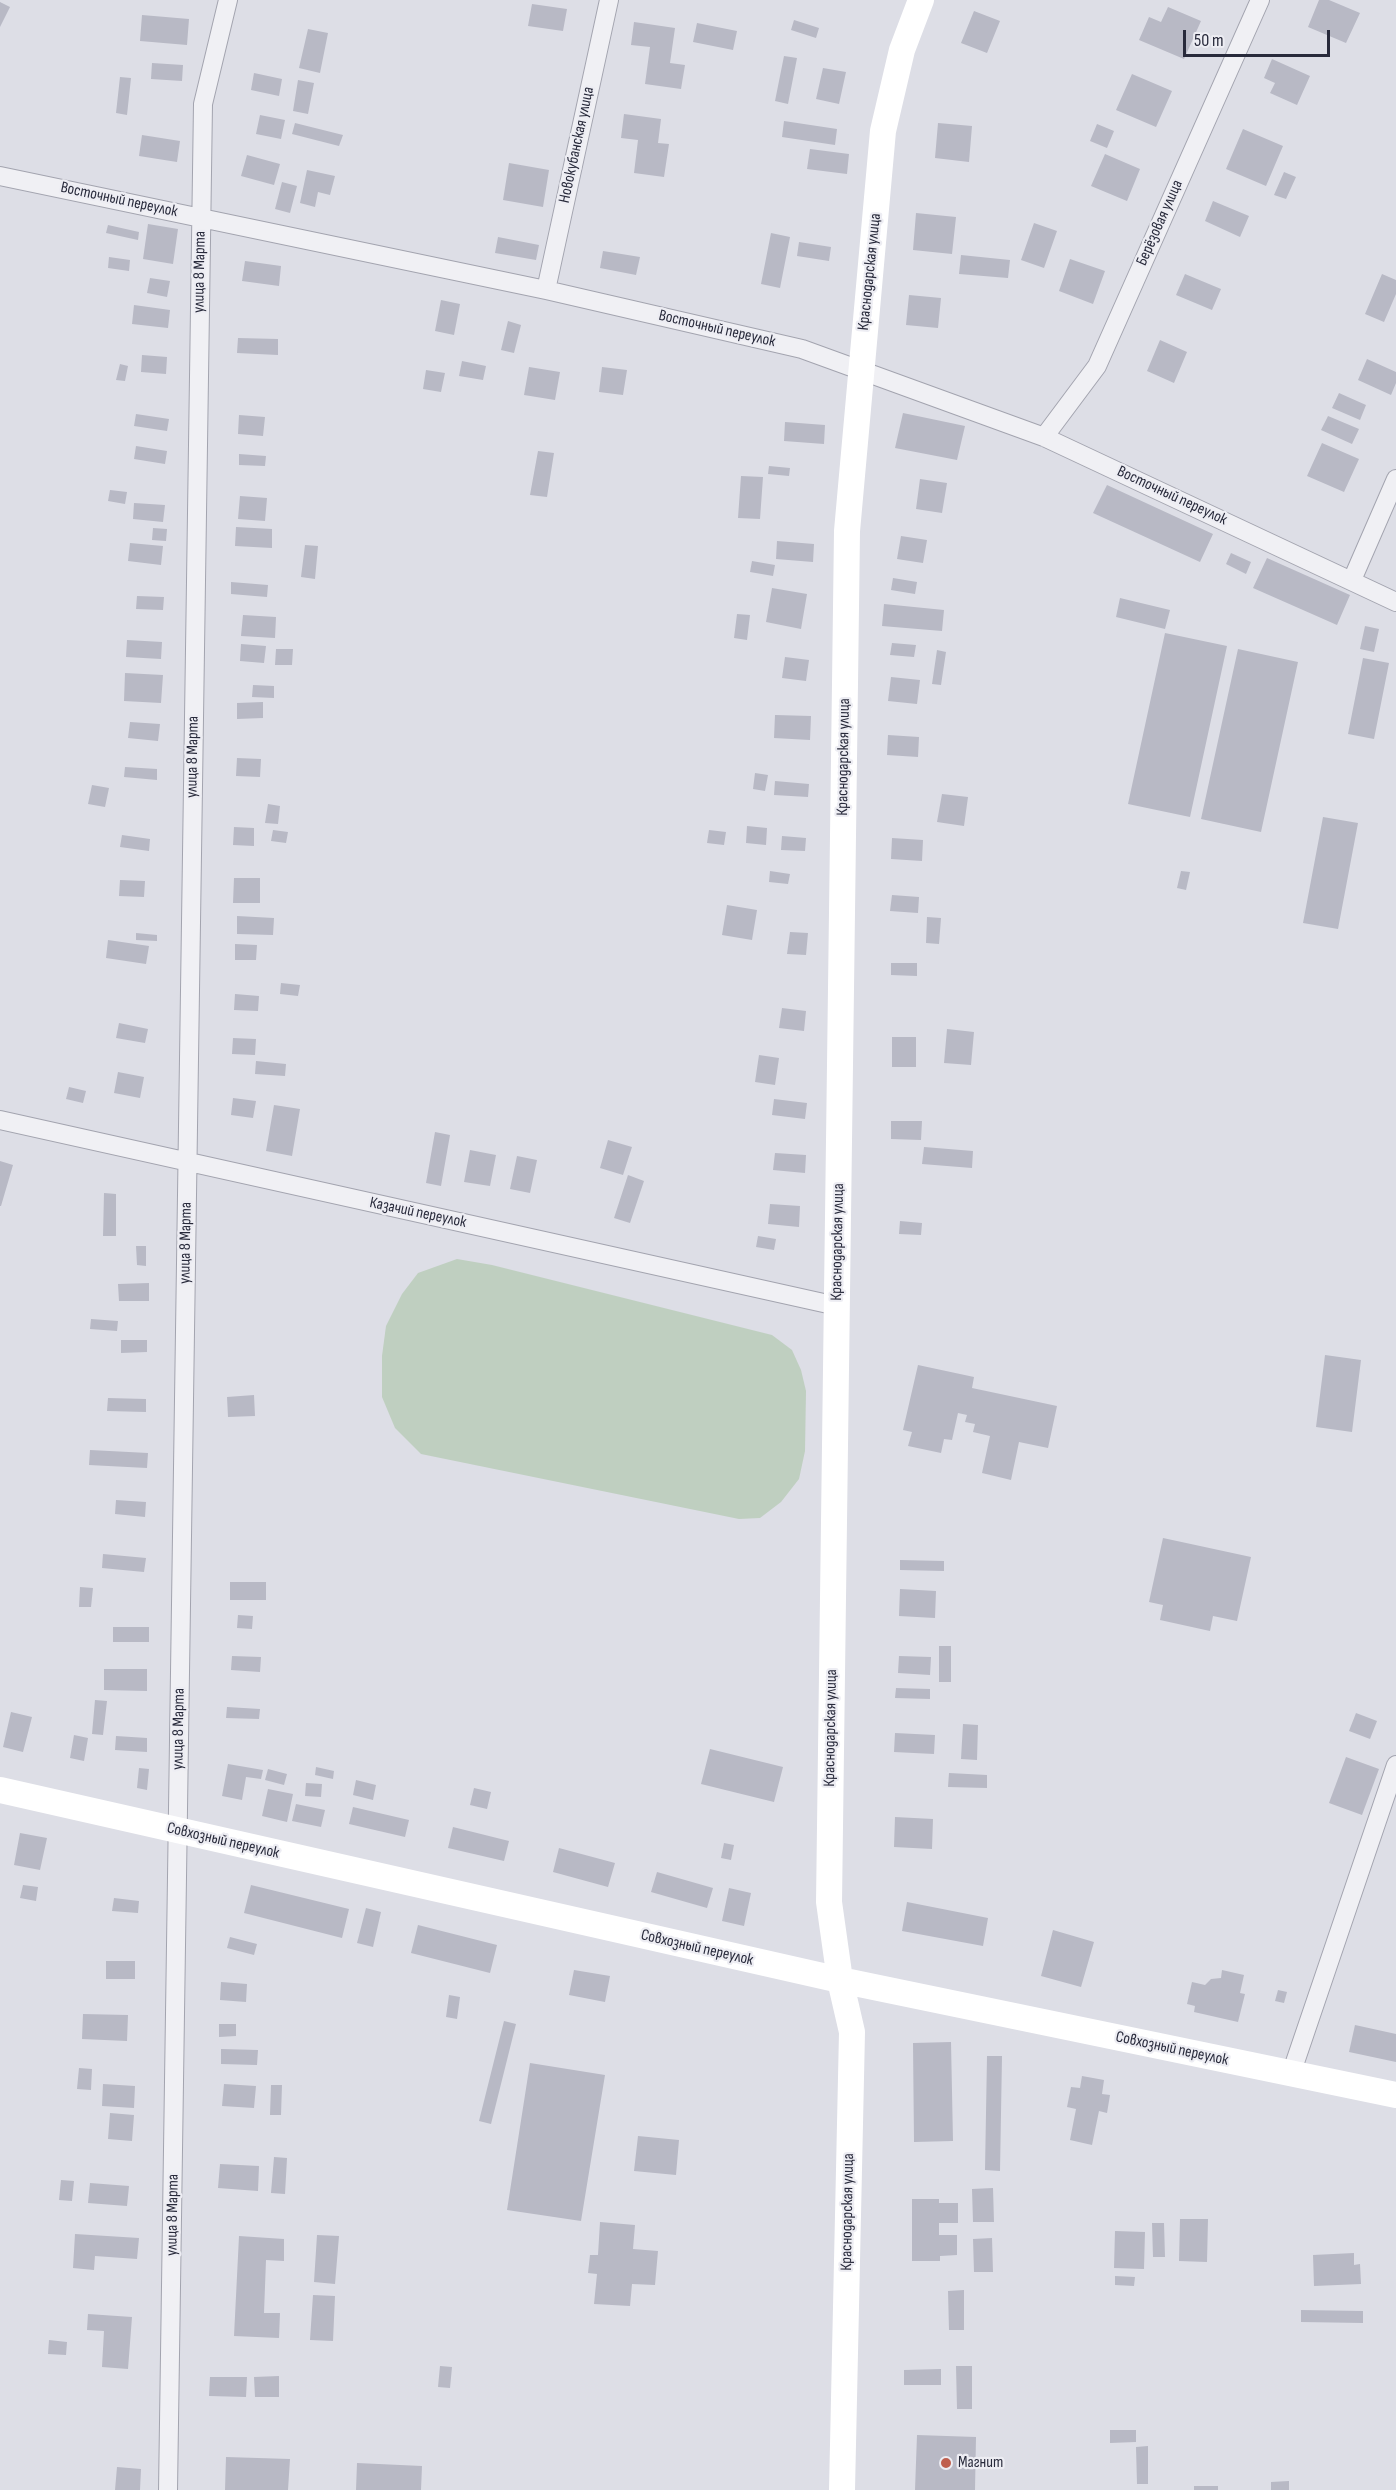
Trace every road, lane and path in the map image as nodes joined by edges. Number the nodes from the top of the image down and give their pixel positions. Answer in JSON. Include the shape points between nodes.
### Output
{"nodes":[{"id":1,"x":228,"y":0,"type":"edge"},
{"id":2,"x":609,"y":0,"type":"edge"},
{"id":3,"x":921,"y":0,"type":"edge"},
{"id":4,"x":1260,"y":0,"type":"edge"},
{"id":5,"x":0,"y":176,"type":"edge"},
{"id":6,"x":201,"y":218,"type":"junction"},
{"id":7,"x":546,"y":290,"type":"junction"},
{"id":8,"x":860,"y":370,"type":"junction"},
{"id":9,"x":1044,"y":437,"type":"junction"},
{"id":10,"x":1396,"y":479,"type":"edge"},
{"id":11,"x":1352,"y":580,"type":"junction"},
{"id":12,"x":1396,"y":602,"type":"edge"},
{"id":13,"x":0,"y":1120,"type":"edge"},
{"id":14,"x":187,"y":1162,"type":"junction"},
{"id":15,"x":837,"y":1306,"type":"junction"},
{"id":16,"x":1396,"y":1765,"type":"edge"},
{"id":17,"x":0,"y":1790,"type":"edge"},
{"id":18,"x":178,"y":1831,"type":"junction"},
{"id":19,"x":840,"y":1980,"type":"junction"},
{"id":20,"x":1291,"y":2074,"type":"junction"},
{"id":21,"x":1396,"y":2095,"type":"edge"},
{"id":22,"x":168,"y":2490,"type":"edge"},
{"id":23,"x":842,"y":2490,"type":"edge"}],
"edges":[{"from":1,"to":6,"type":"street","name":"улица 8 Марта","via":[[203,104]]},
{"from":2,"to":7,"type":"street","name":"Новокубанская улица"},
{"from":3,"to":8,"type":"street","name":"Краснодарская улица","via":[[902,50],[884,131]]},
{"from":4,"to":9,"type":"street","name":"Берёзовая улица","via":[[1097,366]]},
{"from":5,"to":6,"type":"street","name":"Восточный переулок"},
{"from":6,"to":7,"type":"street","name":"Восточный переулок"},
{"from":6,"to":14,"type":"street","name":"улица 8 Марта"},
{"from":7,"to":8,"type":"street","name":"Восточный переулок","via":[[802,349]]},
{"from":8,"to":9,"type":"street","name":"Восточный переулок"},
{"from":8,"to":15,"type":"street","name":"Краснодарская улица","via":[[847,531]]},
{"from":9,"to":11,"type":"street","name":"Восточный переулок"},
{"from":10,"to":11,"type":"street"},
{"from":11,"to":12,"type":"street","name":"Восточный переулок"},
{"from":13,"to":14,"type":"street","name":"Казачий переулок"},
{"from":14,"to":15,"type":"street","name":"Казачий переулок"},
{"from":14,"to":18,"type":"street","name":"улица 8 Марта"},
{"from":15,"to":19,"type":"street","name":"Краснодарская улица","via":[[829,1902]]},
{"from":16,"to":20,"type":"street"},
{"from":17,"to":18,"type":"street","name":"Совхозный переулок"},
{"from":18,"to":19,"type":"street","name":"Совхозный переулок"},
{"from":18,"to":22,"type":"street","name":"улица 8 Марта"},
{"from":19,"to":20,"type":"street","name":"Совхозный переулок"},
{"from":19,"to":23,"type":"street","name":"Краснодарская улица","via":[[852,2032]]},
{"from":20,"to":21,"type":"street","name":"Совхозный переулок"}]}
